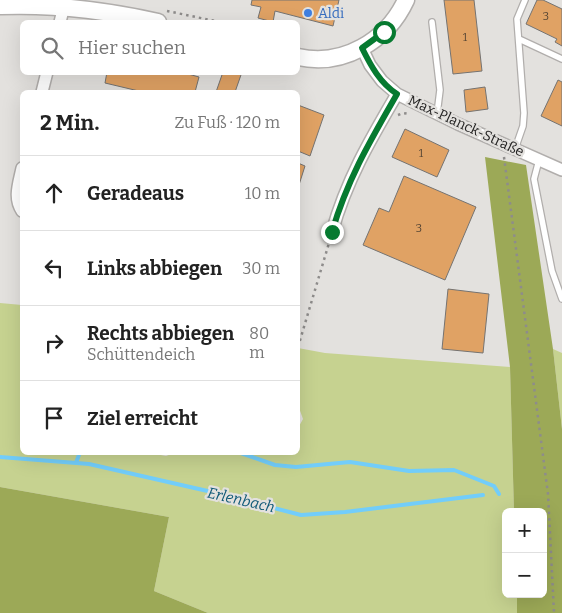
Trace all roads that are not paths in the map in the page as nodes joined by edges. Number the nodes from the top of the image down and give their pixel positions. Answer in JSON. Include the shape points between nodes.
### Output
{"nodes":[{"id":1,"x":406,"y":0,"type":"edge"},
{"id":2,"x":525,"y":0,"type":"edge"},
{"id":3,"x":65,"y":3,"type":"edge"},
{"id":4,"x":0,"y":6,"type":"edge"},
{"id":5,"x":61,"y":20,"type":"edge"},
{"id":6,"x":148,"y":20,"type":"edge"},
{"id":7,"x":432,"y":22,"type":"dead end"},
{"id":8,"x":519,"y":39,"type":"junction"},
{"id":9,"x":362,"y":48,"type":"junction"},
{"id":10,"x":300,"y":57,"type":"edge"},
{"id":11,"x":562,"y":59,"type":"edge"},
{"id":12,"x":46,"y":75,"type":"edge"},
{"id":13,"x":42,"y":90,"type":"edge"},
{"id":14,"x":397,"y":94,"type":"junction"},
{"id":15,"x":438,"y":114,"type":"junction"},
{"id":16,"x":515,"y":149,"type":"junction"},
{"id":17,"x":539,"y":160,"type":"junction"},
{"id":18,"x":562,"y":170,"type":"edge"},
{"id":19,"x":20,"y":178,"type":"edge"},
{"id":20,"x":20,"y":208,"type":"edge"},
{"id":21,"x":332,"y":232,"type":"road end"},
{"id":22,"x":562,"y":299,"type":"edge"}],
"edges":[{"from":1,"to":9,"type":"street","via":[[390,26]]},
{"from":2,"to":8,"type":"lane","via":[[517,19]]},
{"from":3,"to":4,"type":"street"},
{"from":3,"to":5,"type":"street"},
{"from":3,"to":6,"type":"street"},
{"from":7,"to":15,"type":"lane","via":[[440,90]]},
{"from":8,"to":11,"type":"lane"},
{"from":8,"to":16,"type":"lane","via":[[524,112]]},
{"from":9,"to":10,"type":"street","via":[[335,58]]},
{"from":9,"to":14,"type":"street","name":"Max-Planck-Straße","via":[[382,81]]},
{"from":12,"to":13,"type":"street"},
{"from":14,"to":15,"type":"street","name":"Max-Planck-Straße"},
{"from":14,"to":21,"type":"street","via":[[348,185]]},
{"from":15,"to":16,"type":"street","name":"Max-Planck-Straße"},
{"from":16,"to":17,"type":"street","name":"Max-Planck-Straße"},
{"from":17,"to":18,"type":"street","name":"Max-Planck-Straße"},
{"from":17,"to":22,"type":"lane","via":[[534,179],[552,271]]},
{"from":19,"to":20,"type":"street","via":[[16,197]]}]}
